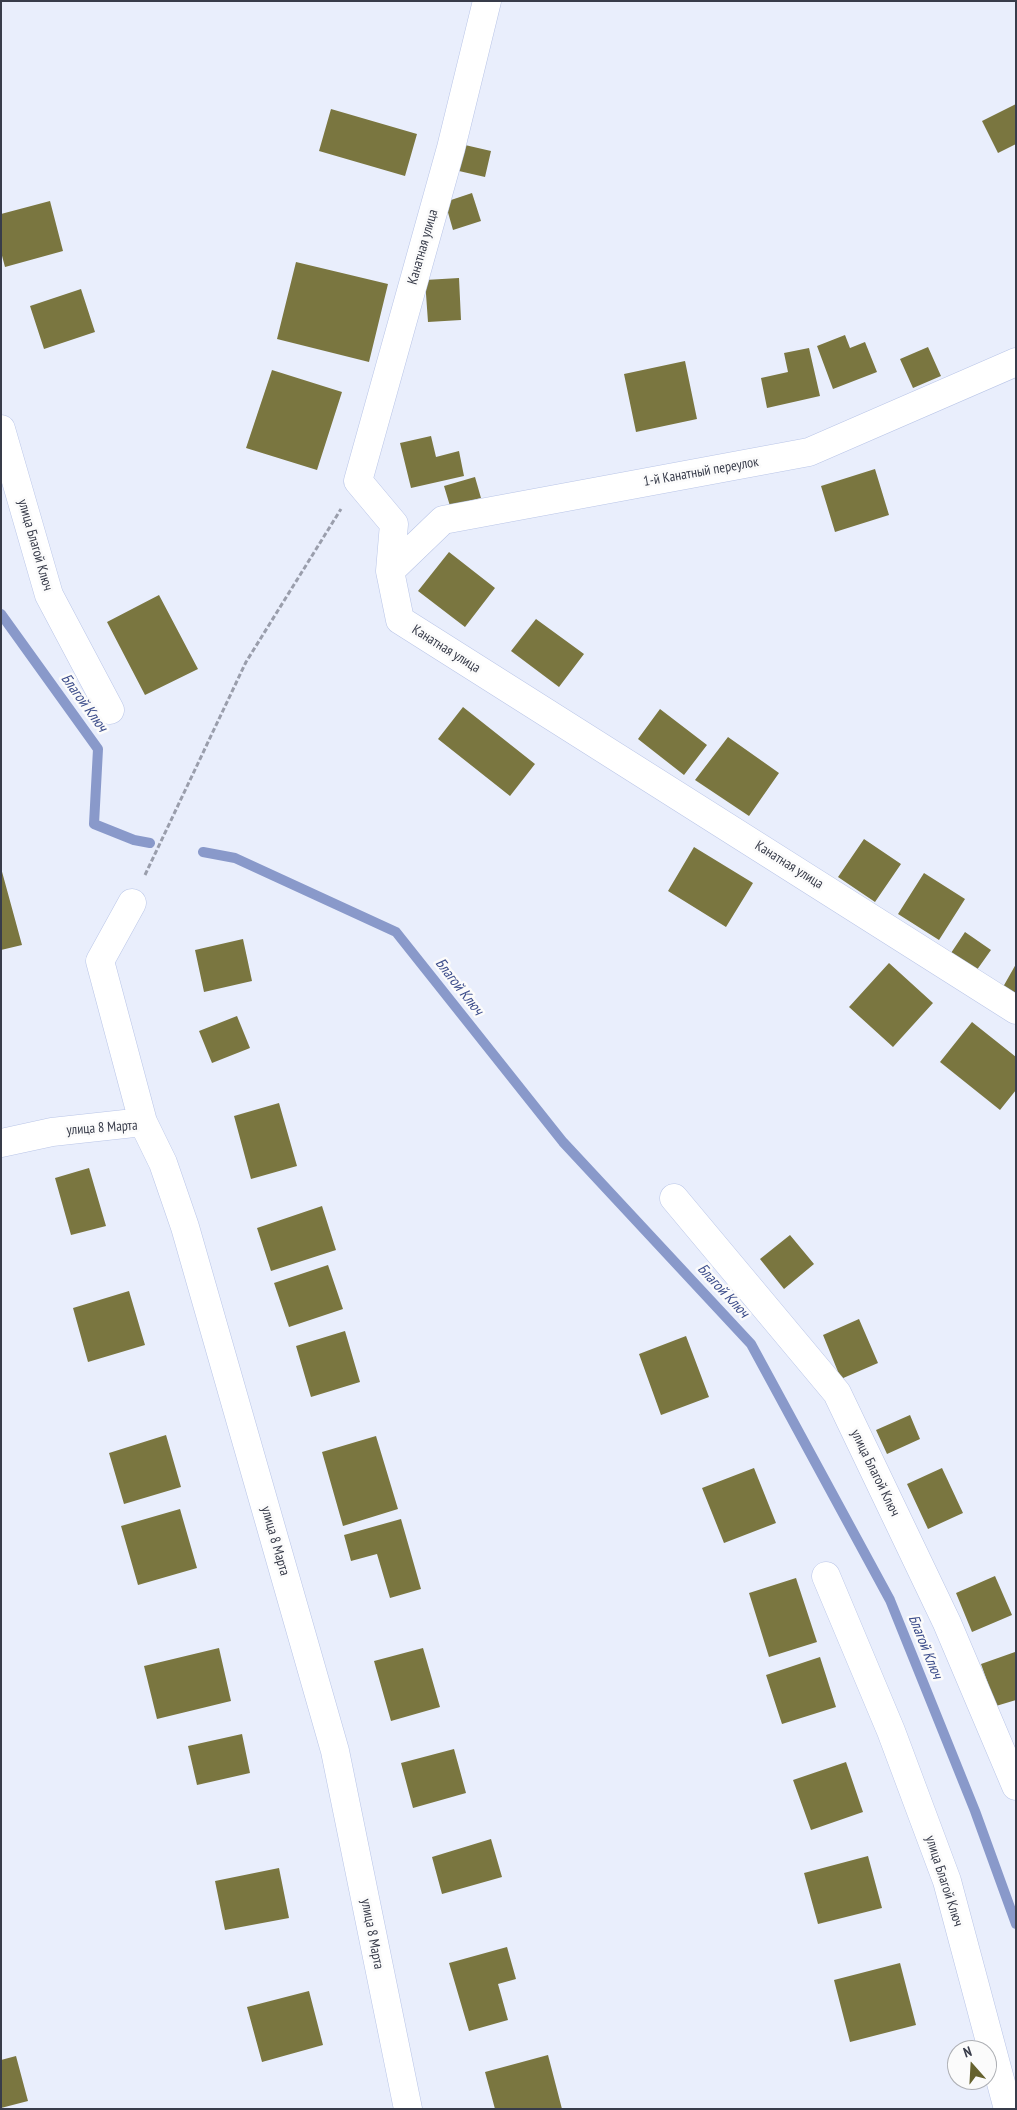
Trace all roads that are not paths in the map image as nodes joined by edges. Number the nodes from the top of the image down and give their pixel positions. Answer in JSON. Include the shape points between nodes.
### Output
{"nodes":[{"id":1,"x":487,"y":1,"type":"edge"},
{"id":2,"x":1016,"y":362,"type":"edge"},
{"id":3,"x":1,"y":429,"type":"edge"},
{"id":4,"x":390,"y":571,"type":"junction"},
{"id":5,"x":110,"y":710,"type":"dead end"},
{"id":6,"x":132,"y":903,"type":"road end"},
{"id":7,"x":1016,"y":1010,"type":"edge"},
{"id":8,"x":143,"y":1122,"type":"junction"},
{"id":9,"x":1,"y":1143,"type":"edge"},
{"id":10,"x":674,"y":1198,"type":"dead end"},
{"id":11,"x":826,"y":1576,"type":"dead end"},
{"id":12,"x":1016,"y":1786,"type":"edge"},
{"id":13,"x":408,"y":2109,"type":"edge"},
{"id":14,"x":1008,"y":2109,"type":"edge"}],
"edges":[{"from":1,"to":4,"type":"street","name":"Канатная улица","via":[[451,148],[358,481],[394,524]]},
{"from":2,"to":4,"type":"street","name":"1-й Канатный переулок","via":[[809,452],[443,520]]},
{"from":3,"to":5,"type":"street","name":"улица Благой Ключ","via":[[49,595]]},
{"from":4,"to":7,"type":"street","name":"Канатная улица","via":[[400,620]]},
{"from":6,"to":8,"type":"street","via":[[100,961]]},
{"from":8,"to":9,"type":"street","name":"улица 8 Марта","via":[[52,1132]]},
{"from":8,"to":13,"type":"street","name":"улица 8 Марта","via":[[163,1163],[185,1227],[335,1751]]},
{"from":10,"to":12,"type":"street","name":"улица Благой Ключ","via":[[837,1393],[947,1623]]},
{"from":11,"to":14,"type":"street","name":"улица Благой Ключ","via":[[891,1730],[947,1881]]}]}
